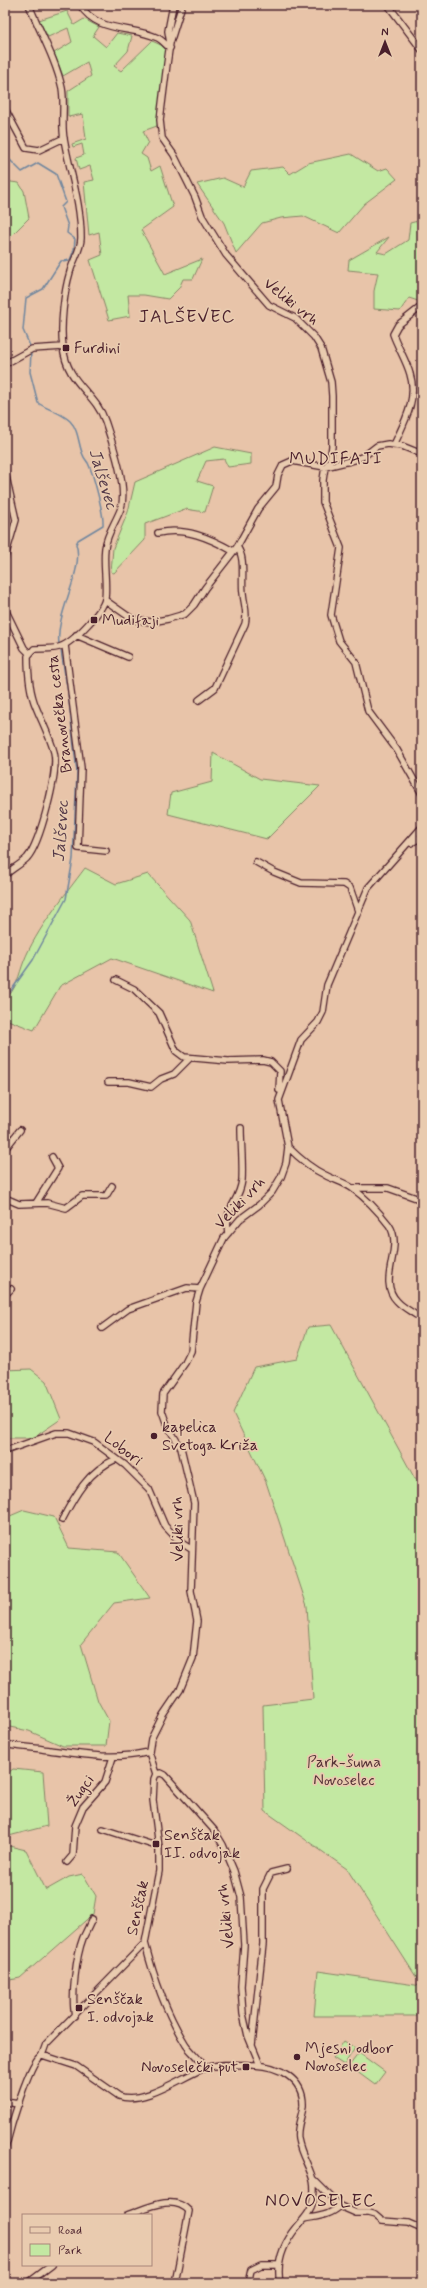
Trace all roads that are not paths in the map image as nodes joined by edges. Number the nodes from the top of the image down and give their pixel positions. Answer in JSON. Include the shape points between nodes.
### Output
{"nodes":[{"id":1,"x":29,"y":5,"type":"edge"},
{"id":2,"x":80,"y":5,"type":"edge"},
{"id":3,"x":172,"y":5,"type":"edge"},
{"id":4,"x":182,"y":5,"type":"edge"},
{"id":5,"x":388,"y":5,"type":"edge"},
{"id":6,"x":170,"y":45,"type":"junction"},
{"id":7,"x":422,"y":50,"type":"edge"},
{"id":8,"x":5,"y":109,"type":"edge"},
{"id":9,"x":64,"y":138,"type":"junction"},
{"id":10,"x":422,"y":306,"type":"edge"},
{"id":11,"x":63,"y":347,"type":"junction"},
{"id":12,"x":5,"y":364,"type":"edge"},
{"id":13,"x":394,"y":445,"type":"junction"},
{"id":14,"x":422,"y":454,"type":"edge"},
{"id":15,"x":325,"y":467,"type":"junction"},
{"id":16,"x":5,"y":472,"type":"edge"},
{"id":17,"x":158,"y":533,"type":"dead end"},
{"id":18,"x":5,"y":538,"type":"edge"},
{"id":19,"x":12,"y":538,"type":"junction"},
{"id":20,"x":235,"y":549,"type":"junction"},
{"id":21,"x":5,"y":557,"type":"edge"},
{"id":22,"x":105,"y":600,"type":"junction"},
{"id":23,"x":5,"y":609,"type":"edge"},
{"id":24,"x":76,"y":636,"type":"junction"},
{"id":25,"x":61,"y":647,"type":"junction"},
{"id":26,"x":29,"y":653,"type":"junction"},
{"id":27,"x":128,"y":657,"type":"dead end"},
{"id":28,"x":199,"y":700,"type":"dead end"},
{"id":29,"x":422,"y":791,"type":"edge"},
{"id":30,"x":422,"y":827,"type":"edge"},
{"id":31,"x":422,"y":836,"type":"edge"},
{"id":32,"x":404,"y":848,"type":"junction"},
{"id":33,"x":106,"y":851,"type":"dead end"},
{"id":34,"x":256,"y":862,"type":"dead end"},
{"id":35,"x":5,"y":875,"type":"edge"},
{"id":36,"x":358,"y":911,"type":"junction"},
{"id":37,"x":116,"y":980,"type":"dead end"},
{"id":38,"x":190,"y":1058,"type":"junction"},
{"id":39,"x":108,"y":1082,"type":"dead end"},
{"id":40,"x":279,"y":1100,"type":"junction"},
{"id":41,"x":241,"y":1128,"type":"dead end"},
{"id":42,"x":20,"y":1130,"type":"dead end"},
{"id":43,"x":288,"y":1147,"type":"junction"},
{"id":44,"x":5,"y":1149,"type":"edge"},
{"id":45,"x":52,"y":1158,"type":"dead end"},
{"id":46,"x":112,"y":1186,"type":"dead end"},
{"id":47,"x":352,"y":1188,"type":"junction"},
{"id":48,"x":5,"y":1198,"type":"edge"},
{"id":49,"x":422,"y":1200,"type":"edge"},
{"id":50,"x":36,"y":1203,"type":"junction"},
{"id":51,"x":228,"y":1233,"type":"junction"},
{"id":52,"x":11,"y":1289,"type":"dead end"},
{"id":53,"x":200,"y":1289,"type":"junction"},
{"id":54,"x":5,"y":1295,"type":"edge"},
{"id":55,"x":422,"y":1319,"type":"edge"},
{"id":56,"x":102,"y":1328,"type":"dead end"},
{"id":57,"x":5,"y":1451,"type":"edge"},
{"id":58,"x":116,"y":1460,"type":"junction"},
{"id":59,"x":62,"y":1520,"type":"dead end"},
{"id":60,"x":191,"y":1549,"type":"junction"},
{"id":61,"x":5,"y":1744,"type":"edge"},
{"id":62,"x":150,"y":1752,"type":"junction"},
{"id":63,"x":113,"y":1757,"type":"junction"},
{"id":64,"x":156,"y":1774,"type":"junction"},
{"id":65,"x":103,"y":1829,"type":"dead end"},
{"id":66,"x":159,"y":1847,"type":"junction"},
{"id":67,"x":67,"y":1862,"type":"dead end"},
{"id":68,"x":287,"y":1869,"type":"dead end"},
{"id":69,"x":92,"y":1919,"type":"dead end"},
{"id":70,"x":145,"y":1943,"type":"junction"},
{"id":71,"x":74,"y":2016,"type":"junction"},
{"id":72,"x":252,"y":2046,"type":"junction"},
{"id":73,"x":42,"y":2055,"type":"junction"},
{"id":74,"x":260,"y":2065,"type":"junction"},
{"id":75,"x":205,"y":2068,"type":"junction"},
{"id":76,"x":5,"y":2102,"type":"edge"},
{"id":77,"x":19,"y":2104,"type":"junction"},
{"id":78,"x":5,"y":2149,"type":"edge"},
{"id":79,"x":314,"y":2180,"type":"junction"},
{"id":80,"x":340,"y":2206,"type":"junction"},
{"id":81,"x":130,"y":2214,"type":"edge"},
{"id":82,"x":304,"y":2218,"type":"junction"},
{"id":83,"x":422,"y":2229,"type":"edge"},
{"id":84,"x":279,"y":2265,"type":"junction"},
{"id":85,"x":51,"y":2266,"type":"edge"},
{"id":86,"x":28,"y":2283,"type":"edge"},
{"id":87,"x":175,"y":2283,"type":"edge"},
{"id":88,"x":248,"y":2283,"type":"edge"},
{"id":89,"x":280,"y":2283,"type":"edge"}],
"edges":[{"from":1,"to":9,"type":"street","via":[[61,84]]},
{"from":2,"to":6,"type":"street","via":[[87,16],[106,25],[158,38]]},
{"from":3,"to":6,"type":"street","name":"Veliki vrh","via":[[168,31]]},
{"from":4,"to":6,"type":"street","name":"Veliki vrh"},
{"from":5,"to":7,"type":"street"},
{"from":6,"to":15,"type":"street","name":"Veliki vrh","via":[[160,120],[162,138],[174,155],[196,197],[202,216],[226,255],[269,304],[295,318],[321,348],[331,382],[332,396],[332,446],[330,461]]},
{"from":8,"to":9,"type":"street","via":[[26,148],[39,150]]},
{"from":9,"to":11,"type":"street","via":[[76,184],[81,239],[69,274]]},
{"from":10,"to":13,"type":"street","via":[[398,325],[393,334],[410,375],[412,393],[409,410]]},
{"from":11,"to":12,"type":"street","via":[[32,349]]},
{"from":11,"to":22,"type":"street","via":[[68,369],[105,419],[121,481],[121,509],[111,526],[105,548]]},
{"from":13,"to":14,"type":"street"},
{"from":13,"to":15,"type":"street","via":[[377,446],[364,456]]},
{"from":15,"to":20,"type":"street","via":[[292,461],[283,465],[278,474],[276,487],[258,509]]},
{"from":15,"to":29,"type":"street","name":"Veliki vrh","via":[[324,502],[341,548],[331,615],[334,629],[339,641],[356,662],[368,711],[397,750]]},
{"from":16,"to":19,"type":"street","via":[[16,520]]},
{"from":17,"to":20,"type":"street","via":[[191,533]]},
{"from":18,"to":19,"type":"street"},
{"from":19,"to":21,"type":"street"},
{"from":20,"to":22,"type":"street","via":[[185,614],[151,622],[132,619]]},
{"from":20,"to":28,"type":"street","via":[[240,550],[246,620],[215,688]]},
{"from":22,"to":24,"type":"street","name":"Branovečka cesta","via":[[100,610]]},
{"from":23,"to":26,"type":"street"},
{"from":24,"to":25,"type":"street","name":"Branovečka cesta"},
{"from":24,"to":27,"type":"street","name":"Branovečka cesta"},
{"from":25,"to":26,"type":"street","name":"Branovečka cesta","via":[[34,649]]},
{"from":25,"to":33,"type":"street","name":"Branovečka cesta","via":[[81,768],[78,848]]},
{"from":26,"to":35,"type":"street","name":"Branovečka cesta","via":[[30,688],[55,754],[55,769],[46,810],[33,848],[27,858]]},
{"from":30,"to":32,"type":"street"},
{"from":31,"to":32,"type":"street"},
{"from":32,"to":36,"type":"street","via":[[371,882]]},
{"from":34,"to":36,"type":"street","via":[[302,883],[344,884],[350,888]]},
{"from":36,"to":40,"type":"street","via":[[327,985],[321,1017],[301,1040]]},
{"from":37,"to":38,"type":"street","via":[[134,989],[159,1013],[176,1051]]},
{"from":38,"to":39,"type":"street","via":[[174,1074],[161,1079],[151,1087],[129,1082]]},
{"from":38,"to":40,"type":"street","name":"Veliki vrh","via":[[271,1062],[280,1070]]},
{"from":40,"to":43,"type":"street","name":"Veliki vrh"},
{"from":41,"to":51,"type":"street","via":[[242,1180],[240,1190],[226,1217]]},
{"from":42,"to":44,"type":"street"},
{"from":43,"to":47,"type":"street","via":[[305,1163]]},
{"from":43,"to":51,"type":"street","name":"Veliki vrh","via":[[286,1162],[272,1192],[240,1219]]},
{"from":45,"to":50,"type":"street","via":[[58,1168]]},
{"from":46,"to":50,"type":"street","via":[[106,1196],[82,1196],[66,1208]]},
{"from":47,"to":49,"type":"street","via":[[388,1188]]},
{"from":47,"to":55,"type":"street","via":[[369,1202],[393,1233],[393,1253],[388,1280],[390,1292],[397,1302]]},
{"from":48,"to":50,"type":"street","via":[[19,1204]]},
{"from":51,"to":53,"type":"street","name":"Veliki vrh"},
{"from":52,"to":54,"type":"street"},
{"from":53,"to":56,"type":"street","via":[[187,1288],[128,1309]]},
{"from":53,"to":60,"type":"street","name":"Veliki vrh","via":[[190,1351],[185,1363],[165,1390],[162,1400],[162,1411],[167,1425],[181,1448],[194,1503]]},
{"from":57,"to":58,"type":"street","name":"Lobori","via":[[56,1433],[69,1433],[94,1442]]},
{"from":58,"to":59,"type":"street","via":[[99,1468],[74,1495]]},
{"from":58,"to":60,"type":"street","name":"Lobori","via":[[126,1465],[149,1489],[165,1526],[180,1542]]},
{"from":60,"to":62,"type":"street","name":"Veliki vrh","via":[[191,1591],[197,1621],[194,1658],[180,1690],[154,1733]]},
{"from":61,"to":63,"type":"street","name":"Žugci","via":[[73,1755]]},
{"from":62,"to":63,"type":"street","name":"Žugci"},
{"from":62,"to":64,"type":"street","name":"Veliki vrh"},
{"from":63,"to":67,"type":"street","name":"Žugci","via":[[105,1782],[83,1807],[75,1826],[73,1855]]},
{"from":64,"to":66,"type":"street","name":"Senščak","via":[[153,1800]]},
{"from":64,"to":72,"type":"street","name":"Veliki vrh","via":[[165,1775],[214,1830],[234,1871],[241,1896],[244,1945],[241,1986],[243,2014]]},
{"from":65,"to":66,"type":"street"},
{"from":66,"to":70,"type":"street","name":"Senščak","via":[[159,1871]]},
{"from":68,"to":72,"type":"street","via":[[271,1873],[263,1889],[263,1944]]},
{"from":69,"to":71,"type":"street","via":[[83,1939],[78,1961]]},
{"from":70,"to":71,"type":"street","name":"Senščak"},
{"from":70,"to":75,"type":"street","via":[[152,1972],[174,2024],[187,2046]]},
{"from":71,"to":73,"type":"street","name":"Senščak","via":[[46,2044]]},
{"from":72,"to":74,"type":"street","name":"Veliki vrh"},
{"from":73,"to":75,"type":"street","via":[[76,2066],[125,2099],[142,2097]]},
{"from":73,"to":77,"type":"street","via":[[33,2065]]},
{"from":74,"to":75,"type":"street"},
{"from":74,"to":79,"type":"street","via":[[274,2067],[297,2083],[303,2106],[298,2138]]},
{"from":76,"to":77,"type":"street"},
{"from":77,"to":78,"type":"street"},
{"from":79,"to":80,"type":"street"},
{"from":79,"to":82,"type":"street","via":[[311,2208]]},
{"from":80,"to":82,"type":"street","via":[[324,2216]]},
{"from":80,"to":83,"type":"street","via":[[356,2213],[375,2215],[382,2221],[408,2223]]},
{"from":81,"to":87,"type":"street","via":[[162,2203],[185,2206],[189,2211]]},
{"from":82,"to":84,"type":"street","via":[[281,2253]]},
{"from":84,"to":88,"type":"street","via":[[261,2265],[251,2270]]},
{"from":84,"to":89,"type":"street"},
{"from":85,"to":86,"type":"street"}]}
